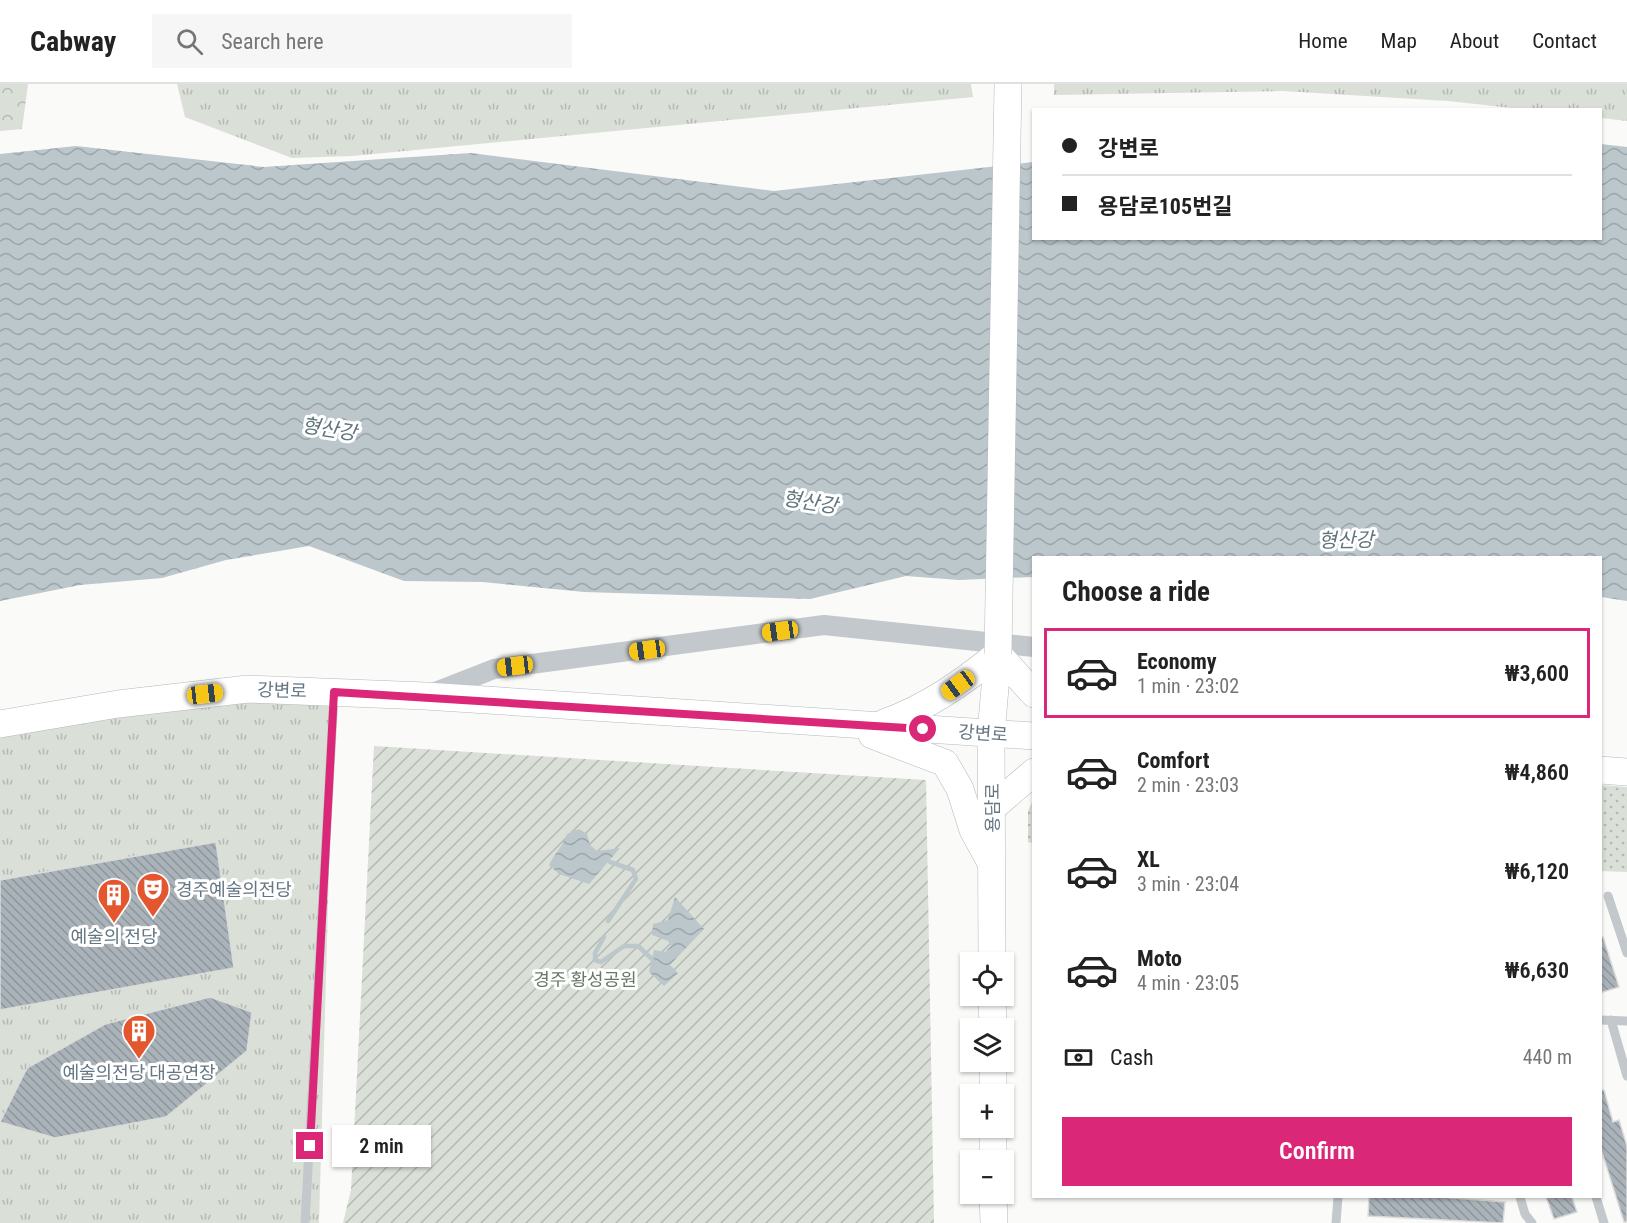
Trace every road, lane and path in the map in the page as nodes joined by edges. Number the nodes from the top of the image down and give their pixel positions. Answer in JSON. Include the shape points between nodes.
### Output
{"nodes":[{"id":1,"x":1008,"y":84,"type":"edge"},
{"id":2,"x":1032,"y":647,"type":"edge"},
{"id":3,"x":998,"y":654,"type":"junction"},
{"id":4,"x":334,"y":692,"type":"junction"},
{"id":5,"x":1032,"y":692,"type":"edge"},
{"id":6,"x":425,"y":696,"type":"junction"},
{"id":7,"x":831,"y":723,"type":"junction"},
{"id":8,"x":0,"y":724,"type":"edge"},
{"id":9,"x":877,"y":726,"type":"junction"},
{"id":10,"x":992,"y":733,"type":"junction"},
{"id":11,"x":1032,"y":736,"type":"edge"},
{"id":12,"x":1602,"y":763,"type":"edge"},
{"id":13,"x":1602,"y":770,"type":"edge"},
{"id":14,"x":1627,"y":772,"type":"edge"},
{"id":15,"x":1032,"y":774,"type":"edge"},
{"id":16,"x":992,"y":808,"type":"junction"},
{"id":17,"x":992,"y":864,"type":"junction"},
{"id":18,"x":1608,"y":896,"type":"dead end"},
{"id":19,"x":992,"y":952,"type":"edge"},
{"id":20,"x":1627,"y":953,"type":"edge"},
{"id":21,"x":1602,"y":1020,"type":"edge"},
{"id":22,"x":1611,"y":1020,"type":"junction"},
{"id":23,"x":1627,"y":1021,"type":"edge"},
{"id":24,"x":1627,"y":1076,"type":"edge"},
{"id":25,"x":1338,"y":1198,"type":"edge"},
{"id":26,"x":1520,"y":1198,"type":"edge"},
{"id":27,"x":1596,"y":1198,"type":"edge"},
{"id":28,"x":993,"y":1204,"type":"edge"},
{"id":29,"x":305,"y":1223,"type":"edge"},
{"id":30,"x":994,"y":1223,"type":"edge"},
{"id":31,"x":1335,"y":1223,"type":"edge"},
{"id":32,"x":1532,"y":1223,"type":"edge"},
{"id":33,"x":1604,"y":1223,"type":"edge"}],
"edges":[{"from":1,"to":3,"type":"main road","name":"용담로","bridge":true},
{"from":2,"to":6,"type":"street","via":[[824,625],[494,669]]},
{"from":3,"to":5,"type":"main road"},
{"from":3,"to":9,"type":"main road","via":[[943,696]]},
{"from":3,"to":10,"type":"main road","name":"용담로"},
{"from":4,"to":6,"type":"main road","name":"강변로"},
{"from":4,"to":8,"type":"main road","name":"강변로","via":[[248,689],[118,704]]},
{"from":4,"to":29,"type":"lane"},
{"from":6,"to":7,"type":"main road","name":"강변로"},
{"from":7,"to":9,"type":"main road","name":"강변로"},
{"from":7,"to":17,"type":"main road","via":[[895,741],[945,763]]},
{"from":9,"to":10,"type":"main road","name":"강변로"},
{"from":10,"to":11,"type":"main road","name":"강변로"},
{"from":10,"to":16,"type":"main road","name":"용담로"},
{"from":12,"to":14,"type":"street"},
{"from":13,"to":14,"type":"main road"},
{"from":15,"to":16,"type":"main road"},
{"from":16,"to":17,"type":"main road","name":"용담로"},
{"from":17,"to":19,"type":"main road","name":"용담로"},
{"from":18,"to":20,"type":"lane"},
{"from":21,"to":22,"type":"lane"},
{"from":22,"to":23,"type":"lane"},
{"from":22,"to":24,"type":"lane"},
{"from":25,"to":31,"type":"lane"},
{"from":26,"to":32,"type":"lane"},
{"from":27,"to":33,"type":"lane"},
{"from":28,"to":30,"type":"main road"}]}
